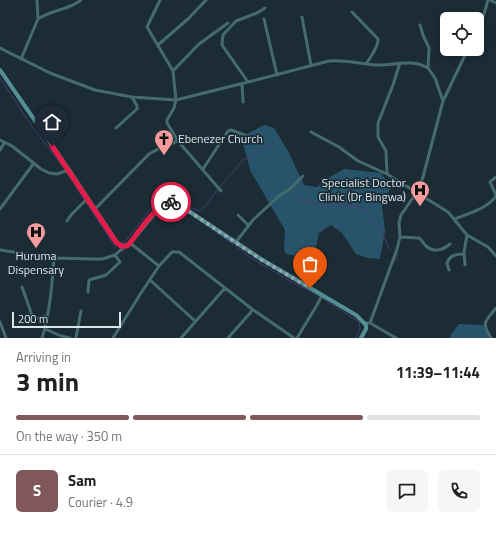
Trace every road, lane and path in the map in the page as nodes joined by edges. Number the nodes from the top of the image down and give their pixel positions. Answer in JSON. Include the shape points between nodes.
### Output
{"nodes":[{"id":1,"x":37,"y":0,"type":"edge"},
{"id":2,"x":81,"y":0,"type":"edge"},
{"id":3,"x":160,"y":0,"type":"edge"},
{"id":4,"x":206,"y":0,"type":"edge"},
{"id":5,"x":489,"y":0,"type":"edge"},
{"id":6,"x":496,"y":3,"type":"edge"},
{"id":7,"x":265,"y":8,"type":"dead end"},
{"id":8,"x":352,"y":12,"type":"dead end"},
{"id":9,"x":484,"y":14,"type":"edge"},
{"id":10,"x":302,"y":17,"type":"dead end"},
{"id":11,"x":38,"y":19,"type":"junction"},
{"id":12,"x":264,"y":19,"type":"dead end"},
{"id":13,"x":228,"y":23,"type":"dead end"},
{"id":14,"x":420,"y":25,"type":"dead end"},
{"id":15,"x":158,"y":45,"type":"junction"},
{"id":16,"x":0,"y":48,"type":"edge"},
{"id":17,"x":465,"y":56,"type":"edge"},
{"id":18,"x":21,"y":59,"type":"junction"},
{"id":19,"x":400,"y":63,"type":"junction"},
{"id":20,"x":366,"y":64,"type":"junction"},
{"id":21,"x":311,"y":65,"type":"junction"},
{"id":22,"x":428,"y":68,"type":"junction"},
{"id":23,"x":0,"y":70,"type":"edge"},
{"id":24,"x":173,"y":71,"type":"junction"},
{"id":25,"x":277,"y":75,"type":"junction"},
{"id":26,"x":248,"y":82,"type":"junction"},
{"id":27,"x":242,"y":84,"type":"junction"},
{"id":28,"x":132,"y":98,"type":"junction"},
{"id":29,"x":176,"y":100,"type":"junction"},
{"id":30,"x":444,"y":101,"type":"junction"},
{"id":31,"x":244,"y":102,"type":"dead end"},
{"id":32,"x":116,"y":128,"type":"dead end"},
{"id":33,"x":311,"y":132,"type":"dead end"},
{"id":34,"x":250,"y":137,"type":"dead end"},
{"id":35,"x":0,"y":140,"type":"edge"},
{"id":36,"x":178,"y":141,"type":"junction"},
{"id":37,"x":4,"y":143,"type":"junction"},
{"id":38,"x":0,"y":150,"type":"edge"},
{"id":39,"x":34,"y":163,"type":"junction"},
{"id":40,"x":203,"y":169,"type":"junction"},
{"id":41,"x":69,"y":170,"type":"junction"},
{"id":42,"x":387,"y":174,"type":"junction"},
{"id":43,"x":303,"y":176,"type":"dead end"},
{"id":44,"x":496,"y":177,"type":"edge"},
{"id":45,"x":221,"y":191,"type":"dead end"},
{"id":46,"x":417,"y":192,"type":"junction"},
{"id":47,"x":496,"y":196,"type":"edge"},
{"id":48,"x":88,"y":198,"type":"junction"},
{"id":49,"x":0,"y":209,"type":"edge"},
{"id":50,"x":95,"y":209,"type":"junction"},
{"id":51,"x":238,"y":215,"type":"dead end"},
{"id":52,"x":455,"y":218,"type":"junction"},
{"id":53,"x":67,"y":220,"type":"dead end"},
{"id":54,"x":248,"y":225,"type":"junction"},
{"id":55,"x":467,"y":235,"type":"junction"},
{"id":56,"x":400,"y":237,"type":"junction"},
{"id":57,"x":236,"y":242,"type":"junction"},
{"id":58,"x":130,"y":243,"type":"junction"},
{"id":59,"x":450,"y":244,"type":"dead end"},
{"id":60,"x":124,"y":246,"type":"junction"},
{"id":61,"x":0,"y":250,"type":"edge"},
{"id":62,"x":464,"y":254,"type":"junction"},
{"id":63,"x":115,"y":255,"type":"junction"},
{"id":64,"x":496,"y":255,"type":"edge"},
{"id":65,"x":54,"y":258,"type":"junction"},
{"id":66,"x":465,"y":265,"type":"dead end"},
{"id":67,"x":159,"y":266,"type":"junction"},
{"id":68,"x":449,"y":270,"type":"dead end"},
{"id":69,"x":150,"y":280,"type":"junction"},
{"id":70,"x":22,"y":287,"type":"dead end"},
{"id":71,"x":225,"y":288,"type":"junction"},
{"id":72,"x":88,"y":292,"type":"dead end"},
{"id":73,"x":322,"y":295,"type":"junction"},
{"id":74,"x":496,"y":308,"type":"edge"},
{"id":75,"x":252,"y":309,"type":"junction"},
{"id":76,"x":81,"y":311,"type":"dead end"},
{"id":77,"x":47,"y":316,"type":"junction"},
{"id":78,"x":195,"y":321,"type":"junction"},
{"id":79,"x":0,"y":322,"type":"edge"},
{"id":80,"x":364,"y":323,"type":"junction"},
{"id":81,"x":370,"y":323,"type":"junction"},
{"id":82,"x":45,"y":329,"type":"junction"},
{"id":83,"x":6,"y":338,"type":"edge"},
{"id":84,"x":42,"y":338,"type":"edge"},
{"id":85,"x":70,"y":338,"type":"edge"},
{"id":86,"x":76,"y":338,"type":"edge"},
{"id":87,"x":112,"y":338,"type":"edge"},
{"id":88,"x":181,"y":338,"type":"edge"},
{"id":89,"x":228,"y":338,"type":"edge"},
{"id":90,"x":294,"y":338,"type":"edge"},
{"id":91,"x":297,"y":338,"type":"edge"},
{"id":92,"x":361,"y":338,"type":"edge"},
{"id":93,"x":396,"y":338,"type":"edge"},
{"id":94,"x":491,"y":338,"type":"edge"}],
"edges":[{"from":1,"to":11,"type":"street"},
{"from":2,"to":11,"type":"street"},
{"from":3,"to":15,"type":"street","via":[[147,27]]},
{"from":4,"to":15,"type":"street"},
{"from":5,"to":6,"type":"street"},
{"from":5,"to":9,"type":"street"},
{"from":7,"to":26,"type":"street","via":[[236,21],[223,35],[222,45]]},
{"from":8,"to":20,"type":"street","via":[[379,42]]},
{"from":10,"to":21,"type":"street"},
{"from":11,"to":18,"type":"street"},
{"from":12,"to":25,"type":"street"},
{"from":13,"to":24,"type":"street","via":[[199,44]]},
{"from":14,"to":22,"type":"street","via":[[429,48]]},
{"from":15,"to":24,"type":"street"},
{"from":16,"to":18,"type":"street"},
{"from":17,"to":30,"type":"street"},
{"from":18,"to":28,"type":"street","via":[[95,90]]},
{"from":19,"to":20,"type":"street"},
{"from":19,"to":22,"type":"street","via":[[413,63]]},
{"from":19,"to":42,"type":"street","via":[[378,123],[378,137],[386,151]]},
{"from":20,"to":21,"type":"street","via":[[335,60]]},
{"from":21,"to":25,"type":"street"},
{"from":22,"to":30,"type":"street"},
{"from":23,"to":41,"type":"main road"},
{"from":24,"to":29,"type":"street"},
{"from":25,"to":26,"type":"street"},
{"from":26,"to":27,"type":"street"},
{"from":27,"to":29,"type":"street"},
{"from":27,"to":31,"type":"street"},
{"from":28,"to":29,"type":"street"},
{"from":28,"to":32,"type":"street","via":[[137,109]]},
{"from":29,"to":36,"type":"street","via":[[167,120]]},
{"from":30,"to":46,"type":"street"},
{"from":33,"to":42,"type":"street","via":[[358,161]]},
{"from":34,"to":40,"type":"street","via":[[228,131]]},
{"from":35,"to":37,"type":"street"},
{"from":36,"to":40,"type":"street"},
{"from":36,"to":50,"type":"street","via":[[149,154]]},
{"from":37,"to":38,"type":"street"},
{"from":37,"to":39,"type":"street"},
{"from":39,"to":41,"type":"street","via":[[53,174]]},
{"from":39,"to":49,"type":"street"},
{"from":40,"to":45,"type":"street"},
{"from":41,"to":48,"type":"main road"},
{"from":42,"to":46,"type":"street"},
{"from":43,"to":54,"type":"street"},
{"from":44,"to":47,"type":"street","via":[[490,182]]},
{"from":46,"to":52,"type":"street"},
{"from":46,"to":56,"type":"street","via":[[401,215]]},
{"from":47,"to":52,"type":"street","via":[[478,210]]},
{"from":48,"to":50,"type":"main road"},
{"from":48,"to":53,"type":"street"},
{"from":50,"to":60,"type":"main road","via":[[116,242]]},
{"from":51,"to":54,"type":"street"},
{"from":52,"to":55,"type":"street"},
{"from":54,"to":57,"type":"street"},
{"from":55,"to":62,"type":"street"},
{"from":55,"to":64,"type":"street","via":[[488,247]]},
{"from":56,"to":59,"type":"street","via":[[419,238],[432,249],[444,249]]},
{"from":56,"to":81,"type":"street"},
{"from":57,"to":58,"type":"main road","via":[[178,204],[170,202],[159,208]]},
{"from":57,"to":73,"type":"main road"},
{"from":58,"to":60,"type":"main road"},
{"from":58,"to":67,"type":"street"},
{"from":60,"to":63,"type":"street"},
{"from":61,"to":65,"type":"street"},
{"from":62,"to":66,"type":"street"},
{"from":62,"to":68,"type":"street","via":[[456,254],[450,258],[447,263]]},
{"from":63,"to":65,"type":"street","via":[[102,259]]},
{"from":63,"to":72,"type":"street","via":[[120,262],[106,275],[89,280]]},
{"from":65,"to":77,"type":"street"},
{"from":67,"to":69,"type":"street"},
{"from":67,"to":71,"type":"street","via":[[172,252],[179,252]]},
{"from":69,"to":78,"type":"street"},
{"from":69,"to":87,"type":"street"},
{"from":70,"to":77,"type":"street","via":[[32,318]]},
{"from":71,"to":75,"type":"street"},
{"from":71,"to":78,"type":"street"},
{"from":73,"to":80,"type":"main road","via":[[356,315]]},
{"from":73,"to":91,"type":"street"},
{"from":74,"to":94,"type":"street","via":[[485,323]]},
{"from":75,"to":89,"type":"street"},
{"from":75,"to":90,"type":"street"},
{"from":76,"to":86,"type":"street"},
{"from":77,"to":82,"type":"street"},
{"from":78,"to":88,"type":"street"},
{"from":79,"to":83,"type":"street"},
{"from":80,"to":81,"type":"street"},
{"from":80,"to":92,"type":"main road","via":[[366,329]]},
{"from":81,"to":93,"type":"street"},
{"from":82,"to":84,"type":"street"},
{"from":82,"to":85,"type":"street"}]}
